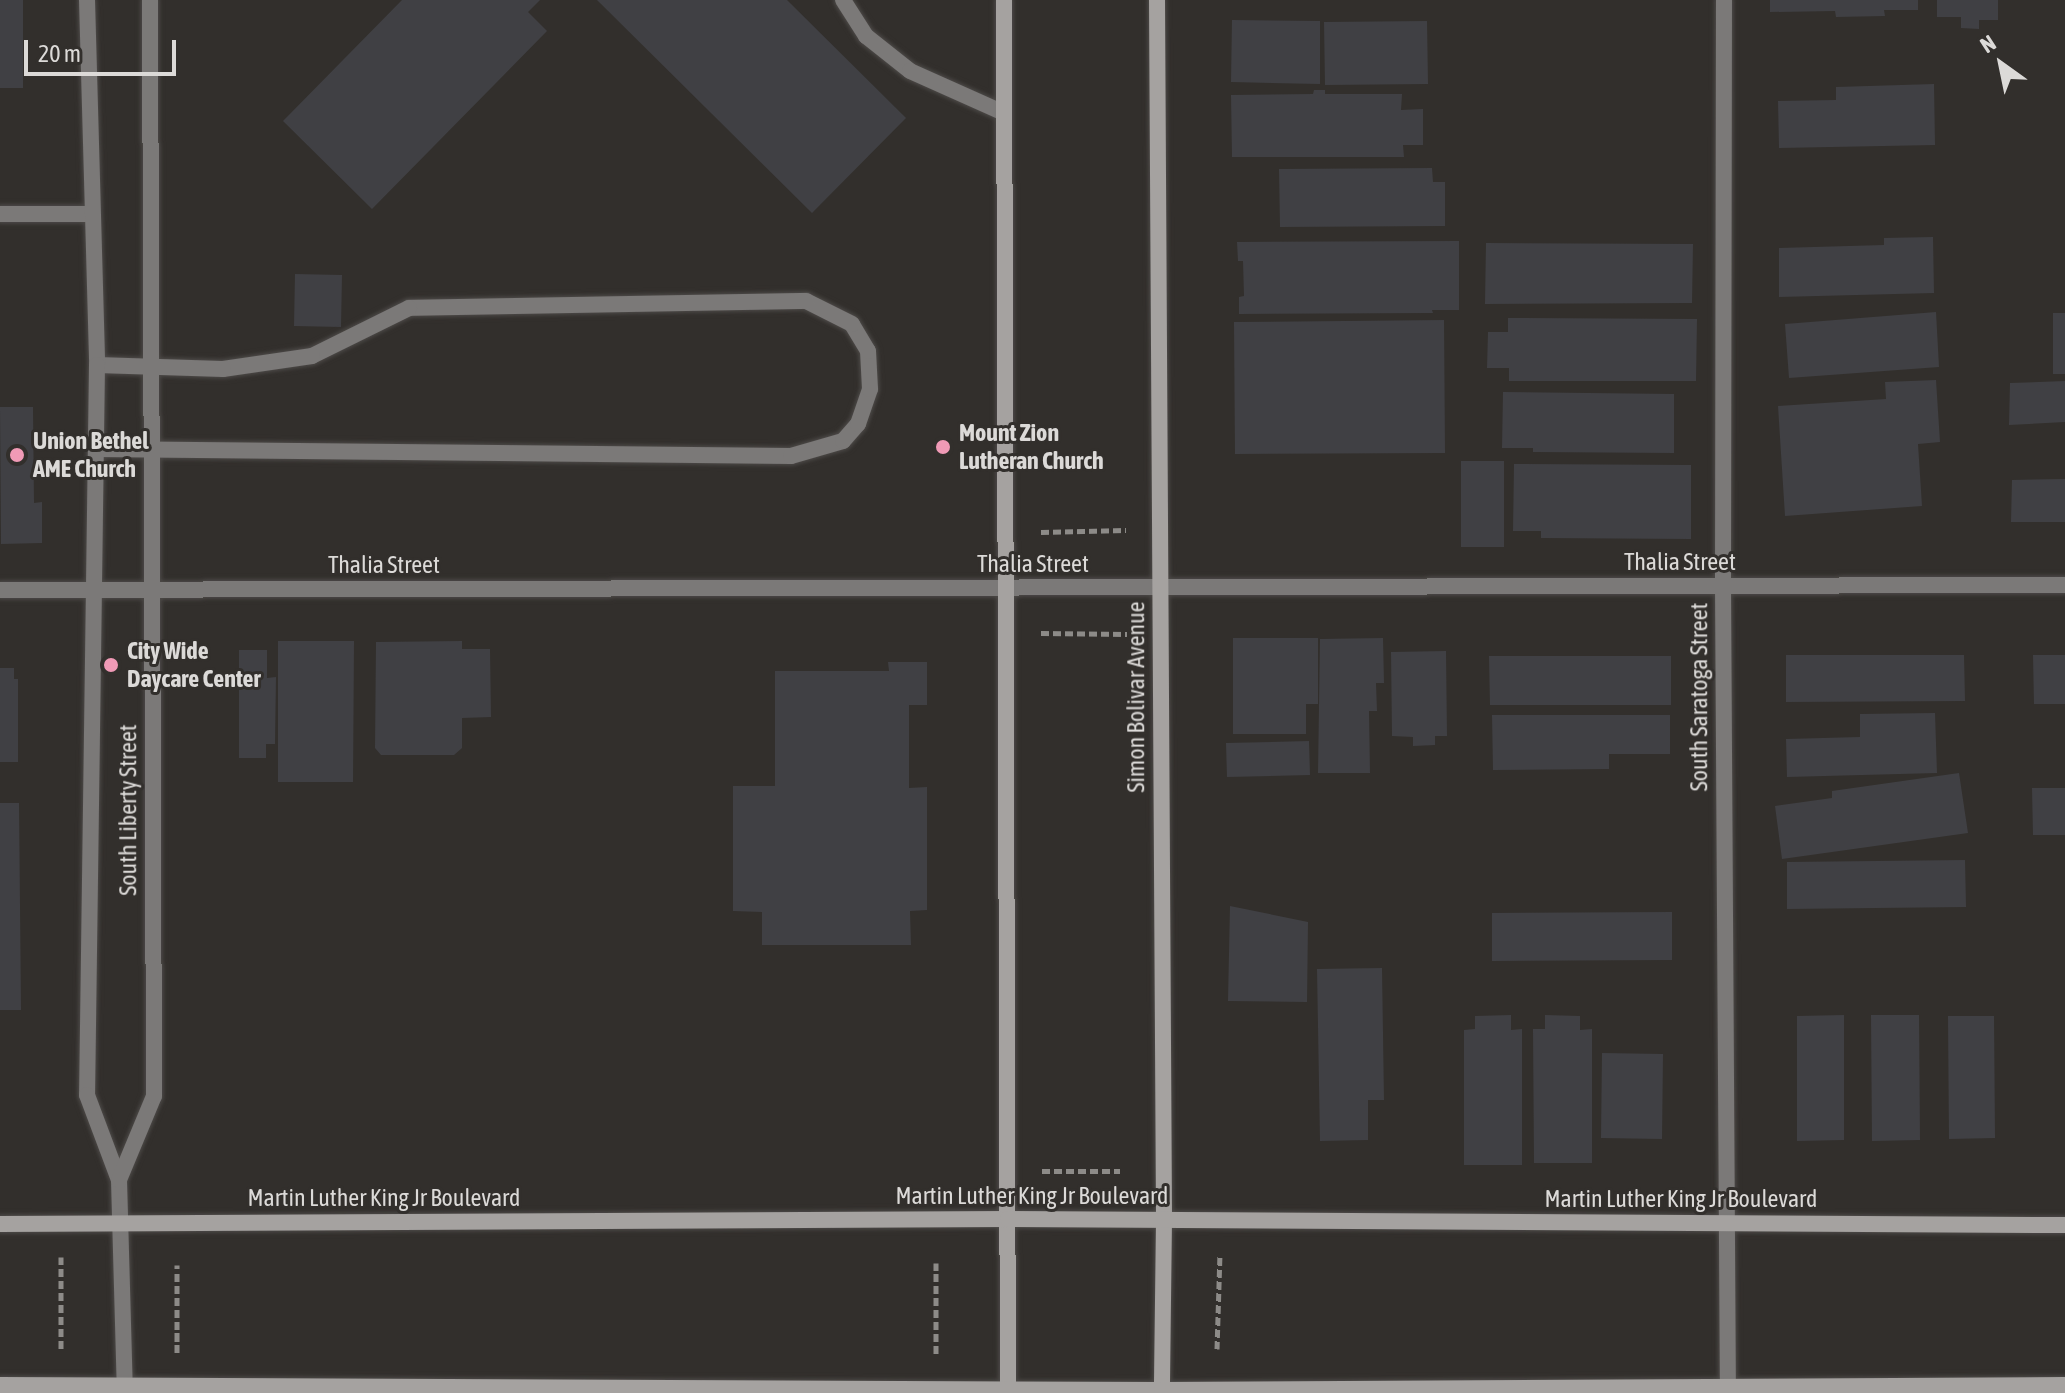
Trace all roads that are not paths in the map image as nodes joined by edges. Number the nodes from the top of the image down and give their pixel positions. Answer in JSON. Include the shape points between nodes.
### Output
{"nodes":[{"id":1,"x":87,"y":0,"type":"edge"},
{"id":2,"x":150,"y":0,"type":"edge"},
{"id":3,"x":843,"y":0,"type":"edge"},
{"id":4,"x":1004,"y":0,"type":"edge"},
{"id":5,"x":1157,"y":0,"type":"edge"},
{"id":6,"x":1724,"y":0,"type":"edge"},
{"id":7,"x":1004,"y":113,"type":"junction"},
{"id":8,"x":0,"y":214,"type":"edge"},
{"id":9,"x":91,"y":214,"type":"junction"},
{"id":10,"x":97,"y":365,"type":"junction"},
{"id":11,"x":151,"y":366,"type":"junction"},
{"id":12,"x":151,"y":448,"type":"junction"},
{"id":13,"x":96,"y":449,"type":"junction"},
{"id":14,"x":2065,"y":585,"type":"edge"},
{"id":15,"x":1723,"y":586,"type":"junction"},
{"id":16,"x":1007,"y":587,"type":"junction"},
{"id":17,"x":95,"y":589,"type":"junction"},
{"id":18,"x":1160,"y":589,"type":"junction"},
{"id":19,"x":0,"y":590,"type":"edge"},
{"id":20,"x":151,"y":590,"type":"junction"},
{"id":21,"x":119,"y":1180,"type":"junction"},
{"id":22,"x":1008,"y":1219,"type":"junction"},
{"id":23,"x":1164,"y":1219,"type":"junction"},
{"id":24,"x":119,"y":1223,"type":"junction"},
{"id":25,"x":0,"y":1224,"type":"edge"},
{"id":26,"x":1727,"y":1224,"type":"junction"},
{"id":27,"x":2065,"y":1225,"type":"edge"},
{"id":28,"x":0,"y":1385,"type":"edge"},
{"id":29,"x":2065,"y":1385,"type":"edge"},
{"id":30,"x":125,"y":1389,"type":"edge"},
{"id":31,"x":494,"y":1390,"type":"edge"},
{"id":32,"x":1728,"y":1390,"type":"edge"},
{"id":33,"x":1008,"y":1391,"type":"edge"},
{"id":34,"x":1162,"y":1392,"type":"edge"}],
"edges":[{"from":1,"to":9,"type":"street","name":"South Liberty Street"},
{"from":2,"to":11,"type":"street","name":"South Liberty Street"},
{"from":3,"to":7,"type":"street","via":[[866,36],[910,71]]},
{"from":4,"to":7,"type":"street"},
{"from":5,"to":18,"type":"street","name":"Simon Bolivar Avenue"},
{"from":6,"to":15,"type":"street","name":"South Saratoga Street"},
{"from":7,"to":16,"type":"street"},
{"from":8,"to":9,"type":"street"},
{"from":9,"to":10,"type":"street","name":"South Liberty Street"},
{"from":10,"to":11,"type":"street"},
{"from":10,"to":13,"type":"street","name":"South Liberty Street"},
{"from":11,"to":12,"type":"street","name":"South Liberty Street"},
{"from":11,"to":12,"type":"street","via":[[223,369],[312,356],[409,308],[806,301],[852,324],[868,351],[870,389],[858,424],[843,441],[791,456]]},
{"from":12,"to":13,"type":"street"},
{"from":12,"to":20,"type":"street","name":"South Liberty Street"},
{"from":13,"to":17,"type":"street","name":"South Liberty Street"},
{"from":14,"to":15,"type":"street","name":"Thalia Street"},
{"from":15,"to":18,"type":"street","name":"Thalia Street"},
{"from":15,"to":26,"type":"street","name":"South Saratoga Street"},
{"from":16,"to":18,"type":"street","name":"Thalia Street"},
{"from":16,"to":20,"type":"street","name":"Thalia Street"},
{"from":16,"to":22,"type":"street"},
{"from":17,"to":19,"type":"street","name":"Thalia Street"},
{"from":17,"to":20,"type":"street","name":"Thalia Street"},
{"from":17,"to":21,"type":"street","name":"South Liberty Street","via":[[87,1095]]},
{"from":18,"to":23,"type":"street","name":"Simon Bolivar Avenue"},
{"from":20,"to":21,"type":"street","name":"South Liberty Street","via":[[154,1096]]},
{"from":21,"to":24,"type":"street","name":"South Liberty Street"},
{"from":22,"to":23,"type":"street","name":"Martin Luther King Jr Boulevard"},
{"from":22,"to":24,"type":"street","name":"Martin Luther King Jr Boulevard"},
{"from":22,"to":33,"type":"street"},
{"from":23,"to":26,"type":"street","name":"Martin Luther King Jr Boulevard"},
{"from":23,"to":34,"type":"street","name":"Simon Bolivar Avenue"},
{"from":24,"to":25,"type":"street","name":"Martin Luther King Jr Boulevard"},
{"from":24,"to":30,"type":"street","name":"South Liberty Street"},
{"from":26,"to":27,"type":"street","name":"Martin Luther King Jr Boulevard"},
{"from":26,"to":32,"type":"street","name":"South Saratoga Street"},
{"from":28,"to":30,"type":"street"},
{"from":29,"to":32,"type":"street"},
{"from":30,"to":31,"type":"street"},
{"from":31,"to":33,"type":"street"},
{"from":32,"to":34,"type":"street"},
{"from":33,"to":34,"type":"street"}]}
